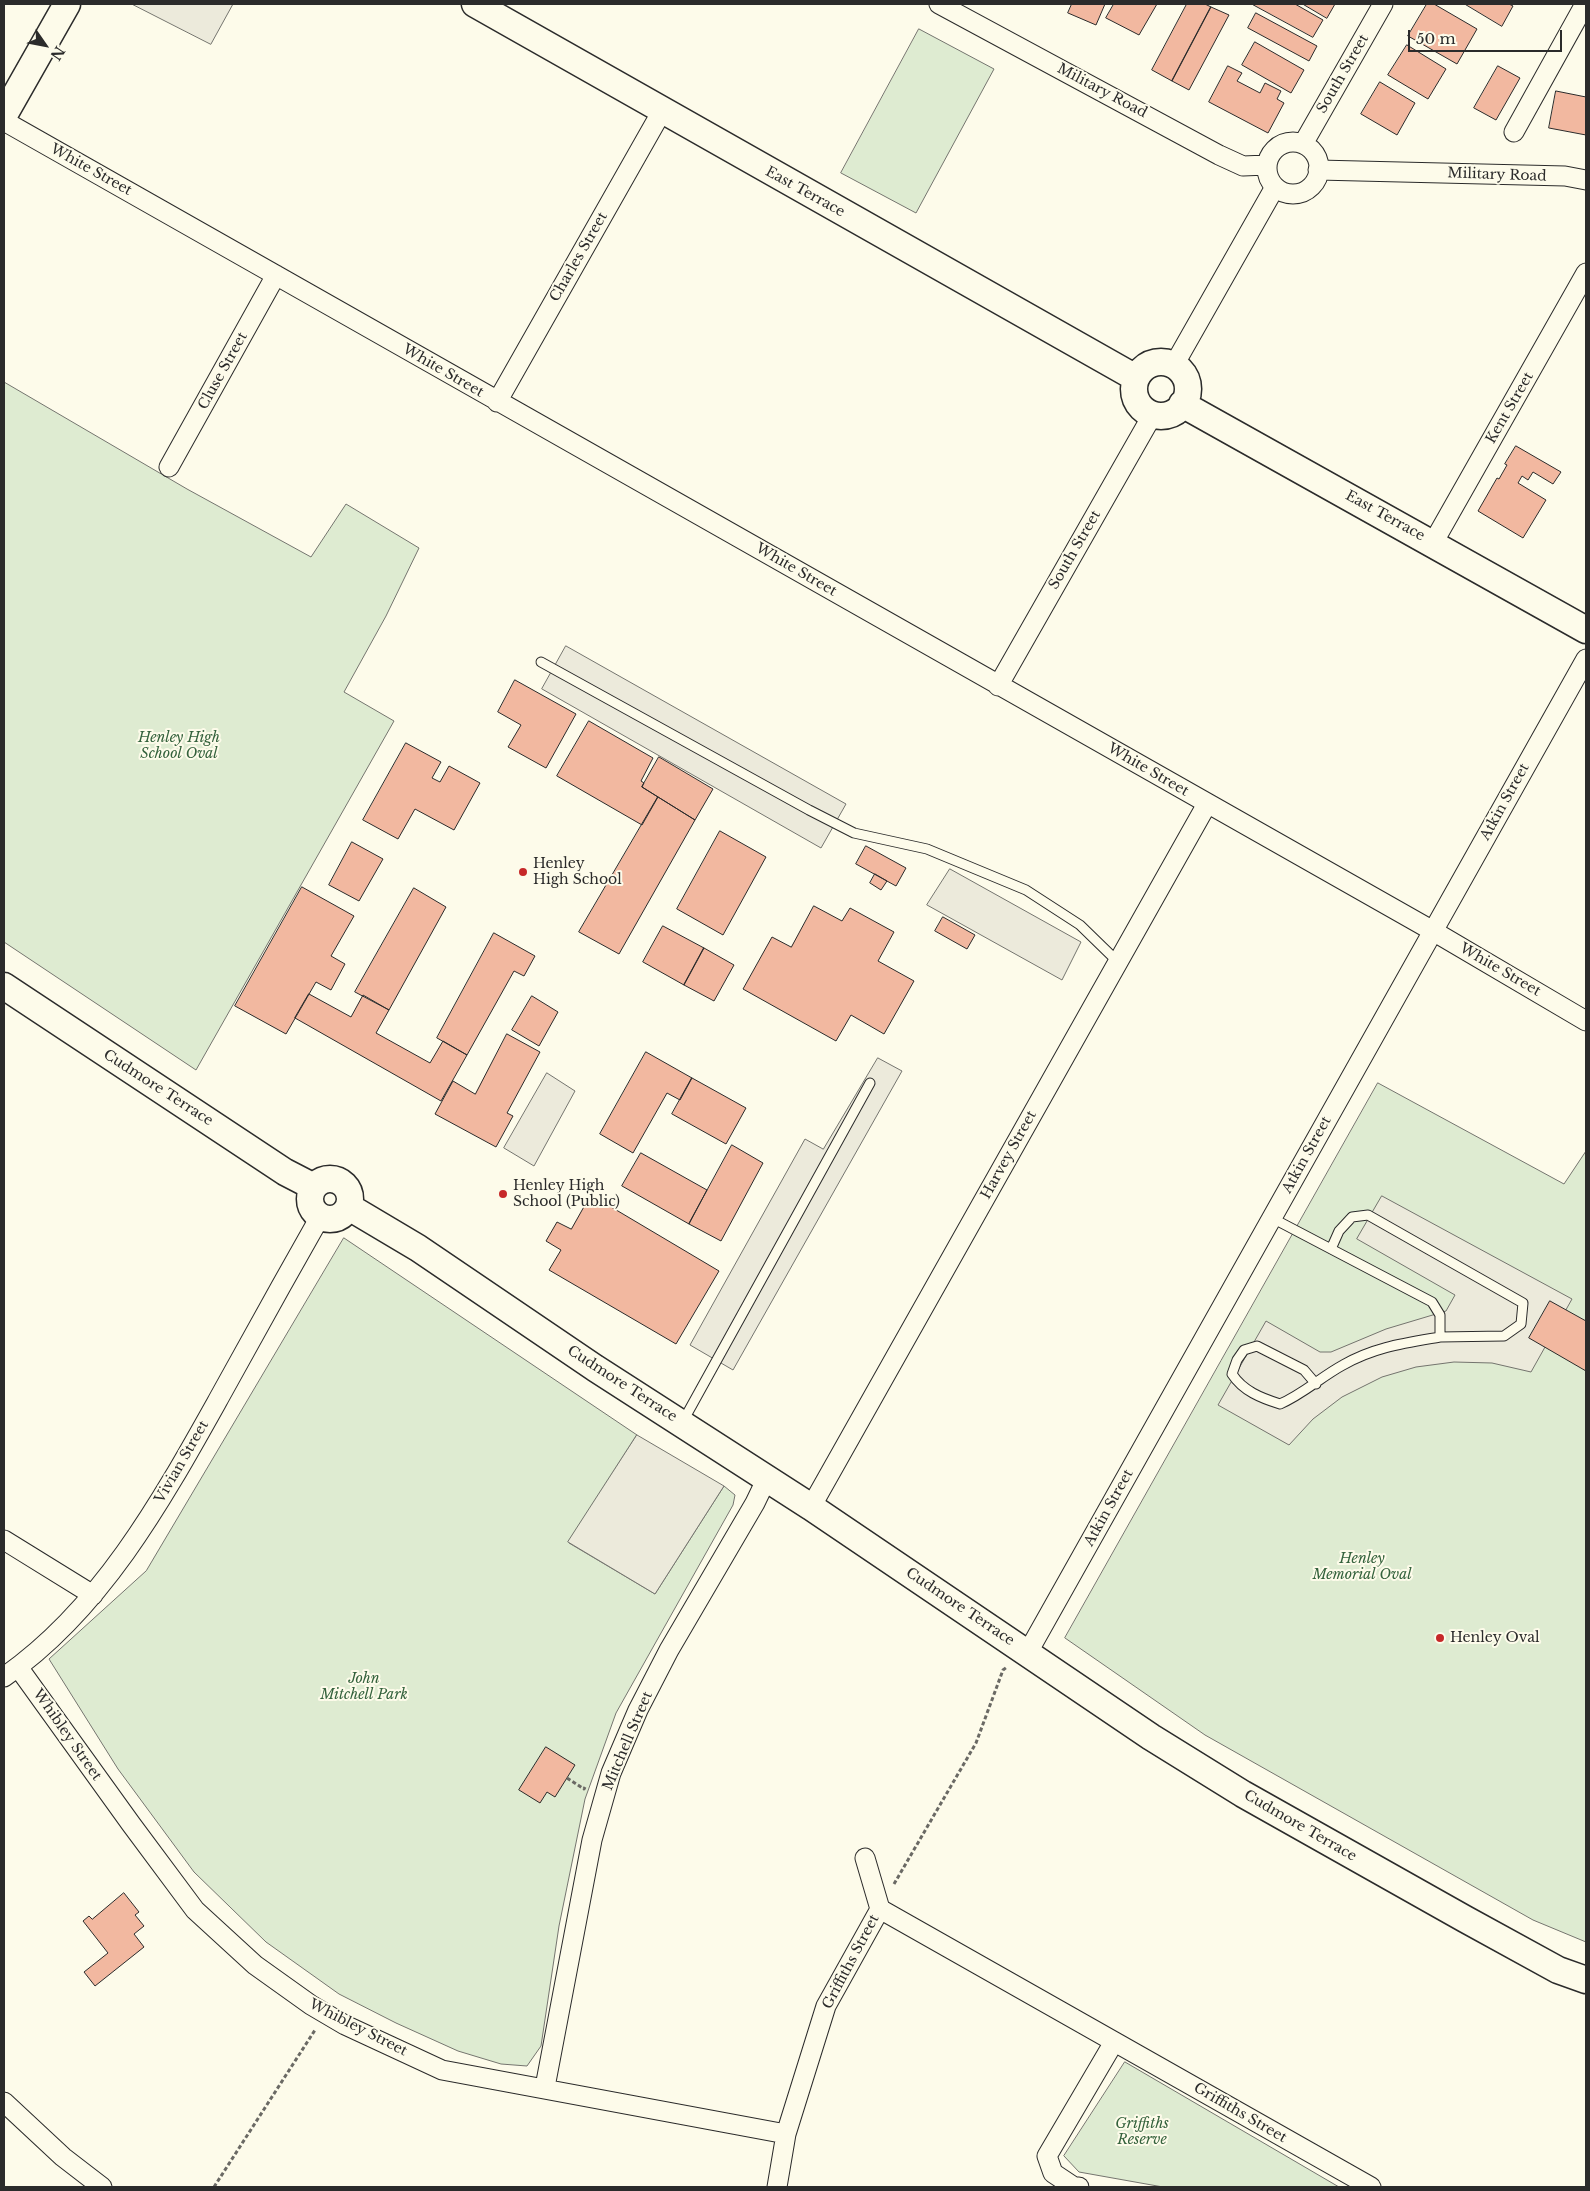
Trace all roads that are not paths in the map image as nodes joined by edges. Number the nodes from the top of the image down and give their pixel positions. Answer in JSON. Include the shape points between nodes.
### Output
{"nodes":[{"id":1,"x":51,"y":4,"type":"edge"},
{"id":2,"x":67,"y":4,"type":"edge"},
{"id":3,"x":475,"y":4,"type":"edge"},
{"id":4,"x":940,"y":4,"type":"edge"},
{"id":5,"x":1383,"y":4,"type":"edge"},
{"id":6,"x":1585,"y":4,"type":"edge"},
{"id":7,"x":4,"y":89,"type":"edge"},
{"id":8,"x":662,"y":111,"type":"junction"},
{"id":9,"x":4,"y":115,"type":"edge"},
{"id":10,"x":4,"y":121,"type":"edge"},
{"id":11,"x":1514,"y":132,"type":"dead end"},
{"id":12,"x":1303,"y":144,"type":"junction"},
{"id":13,"x":1267,"y":165,"type":"junction"},
{"id":14,"x":1318,"y":170,"type":"junction"},
{"id":15,"x":1586,"y":180,"type":"edge"},
{"id":16,"x":1275,"y":187,"type":"junction"},
{"id":17,"x":1586,"y":273,"type":"edge"},
{"id":18,"x":276,"y":275,"type":"junction"},
{"id":19,"x":1174,"y":365,"type":"junction"},
{"id":20,"x":1136,"y":378,"type":"junction"},
{"id":21,"x":497,"y":402,"type":"junction"},
{"id":22,"x":1182,"y":404,"type":"junction"},
{"id":23,"x":1152,"y":414,"type":"junction"},
{"id":24,"x":169,"y":467,"type":"dead end"},
{"id":25,"x":1433,"y":543,"type":"junction"},
{"id":26,"x":1586,"y":630,"type":"edge"},
{"id":27,"x":1586,"y":659,"type":"edge"},
{"id":28,"x":541,"y":662,"type":"dead end"},
{"id":29,"x":998,"y":686,"type":"junction"},
{"id":30,"x":1207,"y":804,"type":"junction"},
{"id":31,"x":1433,"y":931,"type":"junction"},
{"id":32,"x":1118,"y":962,"type":"junction"},
{"id":33,"x":4,"y":986,"type":"edge"},
{"id":34,"x":1586,"y":1021,"type":"edge"},
{"id":35,"x":870,"y":1084,"type":"dead end"},
{"id":36,"x":314,"y":1187,"type":"junction"},
{"id":37,"x":349,"y":1207,"type":"junction"},
{"id":38,"x":320,"y":1217,"type":"junction"},
{"id":39,"x":1271,"y":1218,"type":"junction"},
{"id":40,"x":1331,"y":1248,"type":"junction"},
{"id":41,"x":1440,"y":1337,"type":"junction"},
{"id":42,"x":1316,"y":1384,"type":"junction"},
{"id":43,"x":682,"y":1423,"type":"junction"},
{"id":44,"x":767,"y":1478,"type":"junction"},
{"id":45,"x":811,"y":1507,"type":"junction"},
{"id":46,"x":4,"y":1540,"type":"edge"},
{"id":47,"x":93,"y":1594,"type":"junction"},
{"id":48,"x":1028,"y":1652,"type":"junction"},
{"id":49,"x":11,"y":1672,"type":"edge"},
{"id":50,"x":865,"y":1858,"type":"dead end"},
{"id":51,"x":880,"y":1909,"type":"junction"},
{"id":52,"x":1586,"y":1980,"type":"edge"},
{"id":53,"x":1114,"y":2042,"type":"junction"},
{"id":54,"x":545,"y":2088,"type":"junction"},
{"id":55,"x":4,"y":2102,"type":"edge"},
{"id":56,"x":786,"y":2134,"type":"junction"},
{"id":57,"x":1367,"y":2186,"type":"edge"},
{"id":58,"x":102,"y":2187,"type":"edge"},
{"id":59,"x":777,"y":2187,"type":"edge"},
{"id":60,"x":1079,"y":2187,"type":"edge"}],
"edges":[{"from":1,"to":7,"type":"street"},
{"from":2,"to":9,"type":"street"},
{"from":3,"to":8,"type":"street","name":"East Terrace"},
{"from":4,"to":13,"type":"street","name":"Military Road","via":[[1219,155],[1243,166]]},
{"from":5,"to":12,"type":"street","name":"South Street"},
{"from":6,"to":11,"type":"street"},
{"from":8,"to":20,"type":"street","name":"East Terrace"},
{"from":8,"to":21,"type":"street","name":"Charles Street"},
{"from":10,"to":18,"type":"street","name":"White Street"},
{"from":12,"to":13,"type":"street","via":[[1282,144],[1275,149]]},
{"from":12,"to":14,"type":"street","via":[[1314,154]]},
{"from":13,"to":16,"type":"street"},
{"from":14,"to":15,"type":"street","name":"Military Road","via":[[1565,176]]},
{"from":14,"to":16,"type":"street","via":[[1314,182],[1300,193],[1291,194]]},
{"from":16,"to":19,"type":"street"},
{"from":17,"to":25,"type":"street","name":"Kent Street"},
{"from":18,"to":21,"type":"street","name":"White Street"},
{"from":18,"to":24,"type":"street","name":"Cluse Street"},
{"from":19,"to":20,"type":"street","via":[[1156,362],[1148,365]]},
{"from":19,"to":22,"type":"street","via":[[1187,383],[1188,390]]},
{"from":20,"to":23,"type":"street","via":[[1134,387],[1138,404]]},
{"from":21,"to":29,"type":"street","name":"White Street"},
{"from":22,"to":23,"type":"street","via":[[1169,414]]},
{"from":22,"to":25,"type":"street","name":"East Terrace"},
{"from":23,"to":29,"type":"street","name":"South Street"},
{"from":25,"to":26,"type":"street","name":"East Terrace"},
{"from":27,"to":31,"type":"street","name":"Atkin Street"},
{"from":28,"to":32,"type":"lane","via":[[854,833],[927,849],[1026,890],[1080,925]]},
{"from":29,"to":30,"type":"street","name":"White Street"},
{"from":30,"to":31,"type":"street","name":"White Street"},
{"from":30,"to":32,"type":"street","name":"Harvey Street"},
{"from":31,"to":34,"type":"street","name":"White Street"},
{"from":31,"to":39,"type":"street","name":"Atkin Street"},
{"from":32,"to":45,"type":"street","name":"Harvey Street"},
{"from":33,"to":36,"type":"street","name":"Cudmore Terrace","via":[[285,1172]]},
{"from":35,"to":43,"type":"lane"},
{"from":36,"to":37,"type":"street","via":[[326,1179],[341,1182],[348,1187]]},
{"from":36,"to":38,"type":"street","via":[[311,1205]]},
{"from":37,"to":38,"type":"street","via":[[341,1217],[331,1220]]},
{"from":37,"to":43,"type":"street","name":"Cudmore Terrace","via":[[418,1248]]},
{"from":38,"to":47,"type":"street","name":"Vivian Street","via":[[165,1495]]},
{"from":39,"to":40,"type":"lane"},
{"from":39,"to":48,"type":"street","name":"Atkin Street"},
{"from":40,"to":41,"type":"lane","via":[[1432,1302],[1440,1315]]},
{"from":40,"to":41,"type":"lane","via":[[1339,1231],[1352,1217],[1368,1215],[1522,1303],[1522,1324],[1504,1336]]},
{"from":41,"to":42,"type":"lane","via":[[1389,1345],[1343,1365]]},
{"from":42,"to":42,"type":"lane","via":[[1280,1404],[1263,1399],[1238,1384],[1232,1374],[1244,1350],[1257,1346],[1304,1370]]},
{"from":43,"to":44,"type":"street","name":"Cudmore Terrace"},
{"from":44,"to":45,"type":"street","name":"Cudmore Terrace"},
{"from":44,"to":54,"type":"street","name":"Mitchell Street","via":[[669,1650],[611,1773],[592,1840]]},
{"from":45,"to":48,"type":"street","name":"Cudmore Terrace"},
{"from":46,"to":47,"type":"street"},
{"from":47,"to":49,"type":"street","name":"Vivian Street","via":[[59,1631]]},
{"from":48,"to":52,"type":"street","name":"Cudmore Terrace","via":[[1151,1738],[1243,1794],[1532,1956]]},
{"from":49,"to":54,"type":"street","name":"Whibley Street","via":[[195,1910],[255,1965],[345,2025],[442,2070]]},
{"from":50,"to":51,"type":"street"},
{"from":51,"to":53,"type":"street","name":"Griffiths Street"},
{"from":51,"to":56,"type":"street","name":"Griffiths Street","via":[[826,2006]]},
{"from":53,"to":57,"type":"street","name":"Griffiths Street"},
{"from":53,"to":60,"type":"street","via":[[1047,2156],[1052,2173]]},
{"from":54,"to":56,"type":"street","name":"Whibley Street"},
{"from":55,"to":58,"type":"street","via":[[63,2157]]},
{"from":56,"to":59,"type":"street","name":"Griffiths Street"}]}
